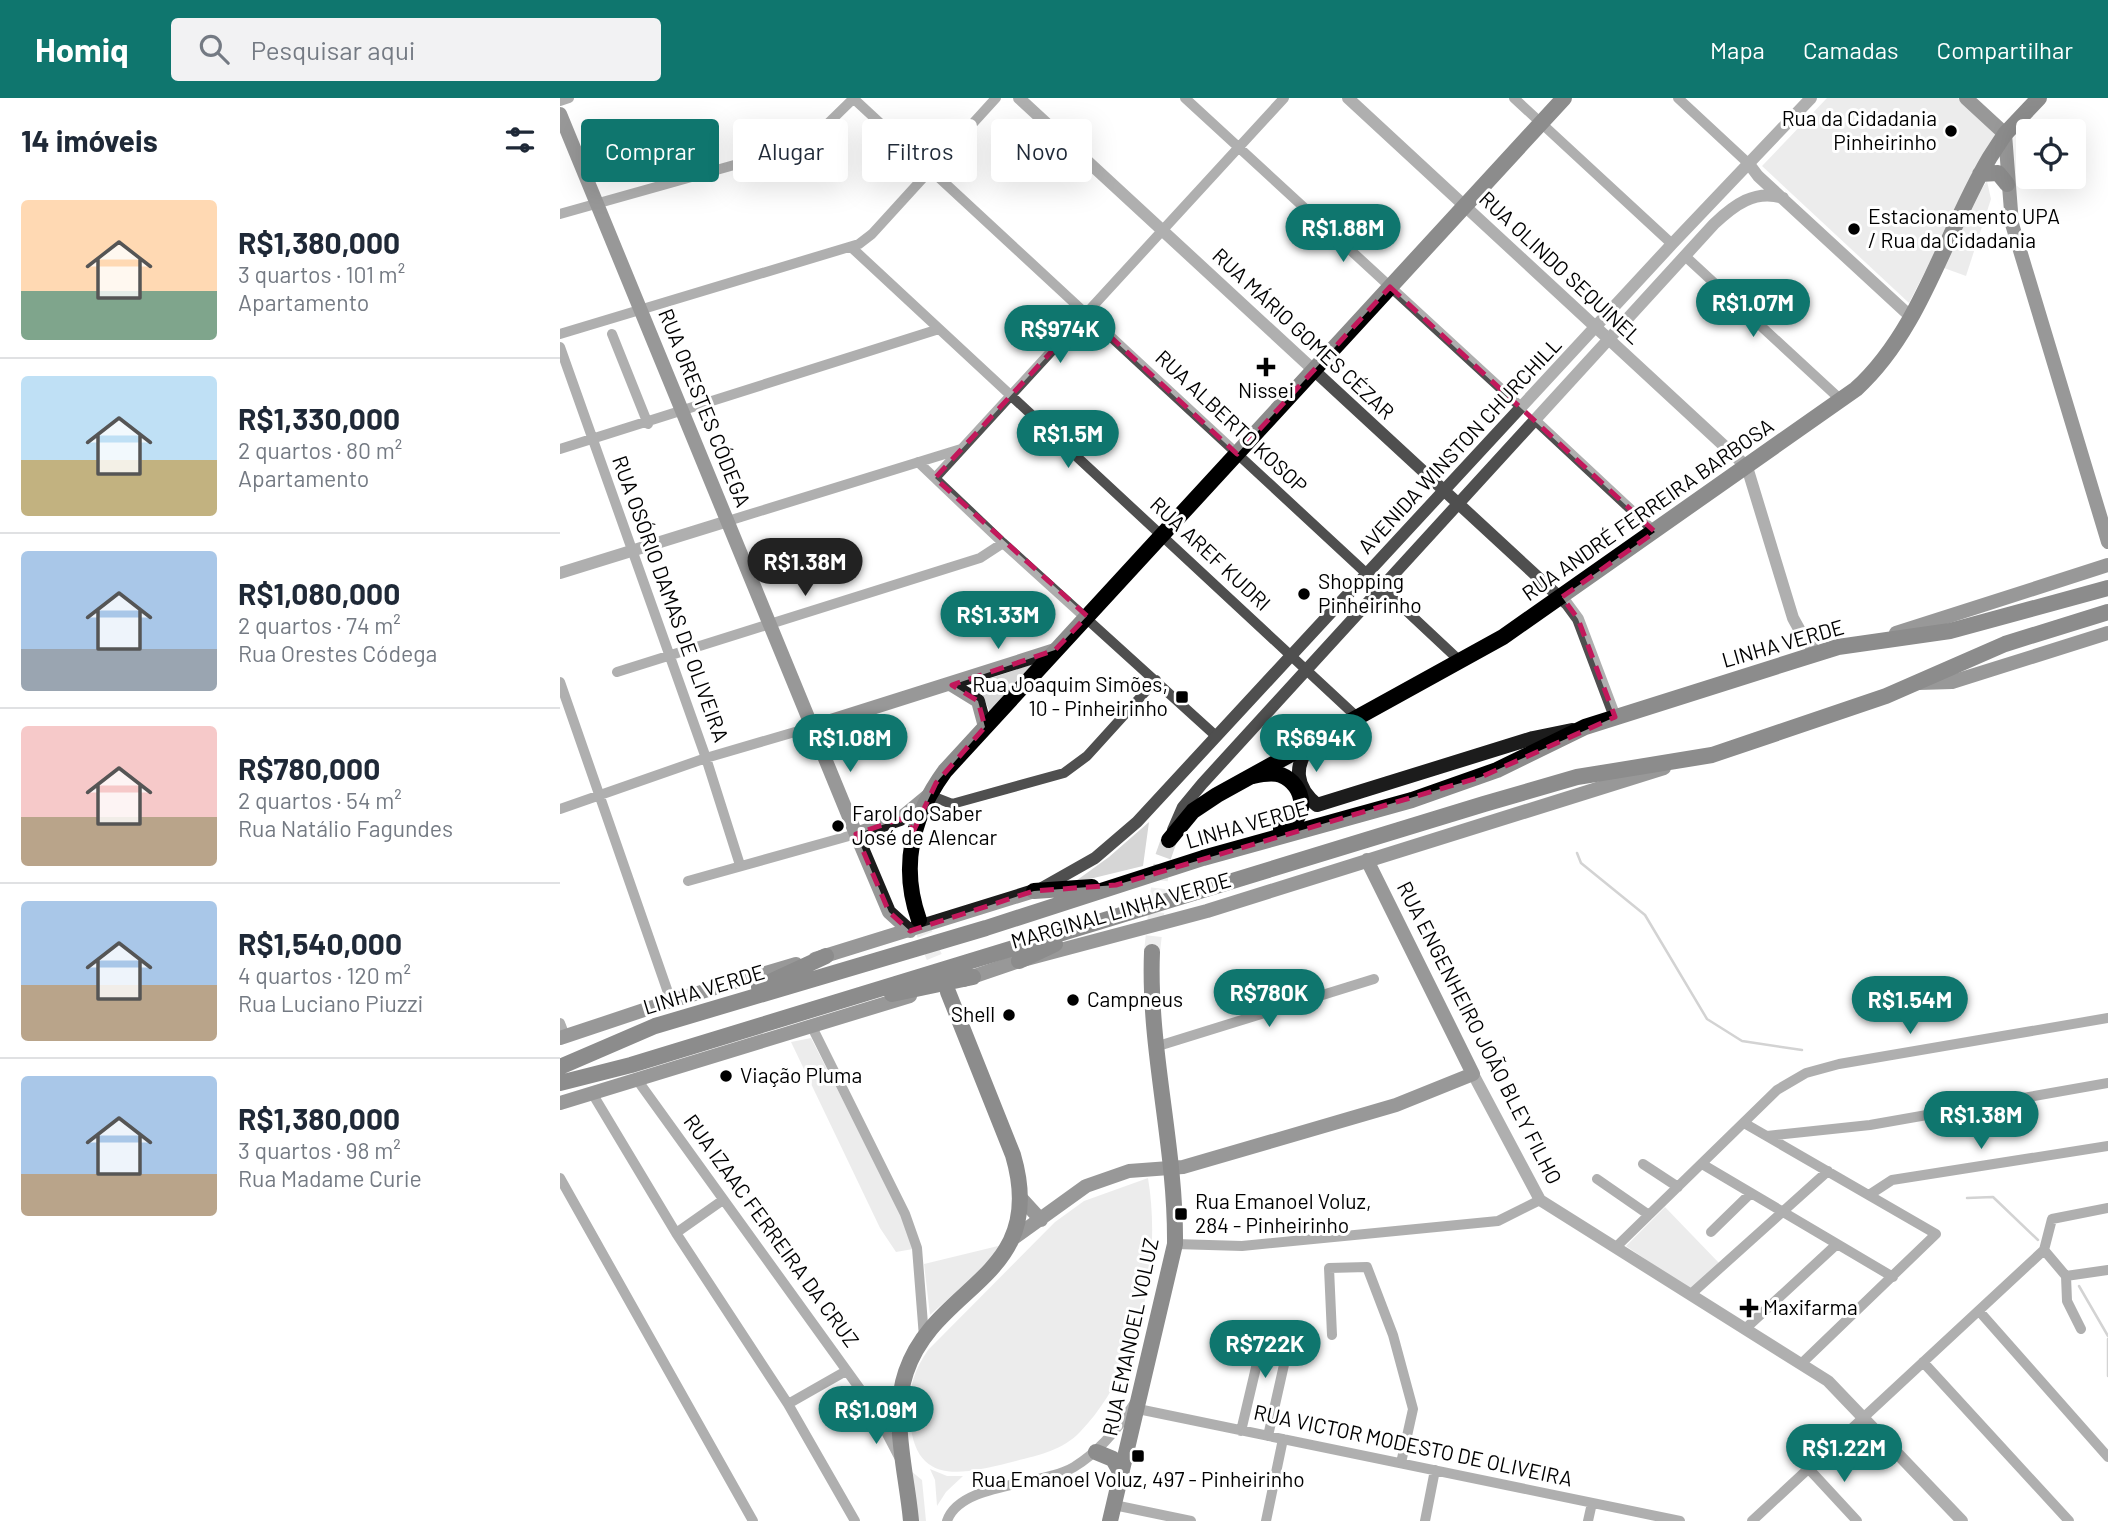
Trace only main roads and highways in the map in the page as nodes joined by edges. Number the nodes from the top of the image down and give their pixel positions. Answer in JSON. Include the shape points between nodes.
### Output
{"nodes":[{"id":1,"x":1564,"y":98,"type":"edge"},
{"id":2,"x":1966,"y":98,"type":"edge"},
{"id":3,"x":2039,"y":98,"type":"edge"},
{"id":4,"x":560,"y":114,"type":"edge"},
{"id":5,"x":2005,"y":134,"type":"junction"},
{"id":6,"x":1980,"y":174,"type":"junction"},
{"id":7,"x":2007,"y":184,"type":"junction"},
{"id":8,"x":2108,"y":541,"type":"edge"},
{"id":9,"x":2108,"y":565,"type":"edge"},
{"id":10,"x":2108,"y":588,"type":"edge"},
{"id":11,"x":2108,"y":612,"type":"edge"},
{"id":12,"x":2108,"y":633,"type":"edge"},
{"id":13,"x":1874,"y":640,"type":"junction"},
{"id":14,"x":1055,"y":650,"type":"junction"},
{"id":15,"x":1919,"y":683,"type":"junction"},
{"id":16,"x":953,"y":685,"type":"junction"},
{"id":17,"x":812,"y":727,"type":"junction"},
{"id":18,"x":985,"y":727,"type":"junction"},
{"id":19,"x":1585,"y":727,"type":"junction"},
{"id":20,"x":1311,"y":744,"type":"junction"},
{"id":21,"x":1693,"y":760,"type":"junction"},
{"id":22,"x":1253,"y":776,"type":"junction"},
{"id":23,"x":929,"y":795,"type":"junction"},
{"id":24,"x":900,"y":819,"type":"junction"},
{"id":25,"x":914,"y":831,"type":"junction"},
{"id":26,"x":856,"y":834,"type":"junction"},
{"id":27,"x":1169,"y":840,"type":"tunnel mouth"},
{"id":28,"x":1203,"y":858,"type":"junction"},
{"id":29,"x":1367,"y":860,"type":"junction"},
{"id":30,"x":1116,"y":885,"type":"junction"},
{"id":31,"x":1034,"y":891,"type":"joint"},
{"id":32,"x":889,"y":912,"type":"junction"},
{"id":33,"x":1098,"y":923,"type":"junction"},
{"id":34,"x":915,"y":925,"type":"junction"},
{"id":35,"x":887,"y":938,"type":"junction"},
{"id":36,"x":1152,"y":951,"type":"tunnel mouth"},
{"id":37,"x":826,"y":956,"type":"junction"},
{"id":38,"x":1019,"y":961,"type":"junction"},
{"id":39,"x":973,"y":977,"type":"junction"},
{"id":40,"x":948,"y":992,"type":"tunnel mouth"},
{"id":41,"x":691,"y":1016,"type":"junction"},
{"id":42,"x":780,"y":1017,"type":"junction"},
{"id":43,"x":562,"y":1032,"type":"edge"},
{"id":44,"x":592,"y":1054,"type":"junction"},
{"id":45,"x":560,"y":1055,"type":"edge"},
{"id":46,"x":560,"y":1067,"type":"edge"},
{"id":47,"x":560,"y":1083,"type":"edge"},
{"id":48,"x":560,"y":1103,"type":"edge"},
{"id":49,"x":1172,"y":1168,"type":"junction"},
{"id":50,"x":1020,"y":1197,"type":"junction"},
{"id":51,"x":1041,"y":1220,"type":"junction"},
{"id":52,"x":1011,"y":1240,"type":"junction"},
{"id":53,"x":900,"y":1402,"type":"junction"},
{"id":54,"x":873,"y":1407,"type":"road end"},
{"id":55,"x":1096,"y":1452,"type":"road end"},
{"id":56,"x":1122,"y":1475,"type":"junction"},
{"id":57,"x":1112,"y":1513,"type":"edge"},
{"id":58,"x":911,"y":1521,"type":"edge"}],
"edges":[{"from":1,"to":14,"type":"main road"},
{"from":2,"to":5,"type":"main road"},
{"from":3,"to":5,"type":"main road","name":"RUA ANDRÉ FERREIRA BARBOSA"},
{"from":4,"to":17,"type":"main road","name":"RUA ORESTES CÓDEGA"},
{"from":5,"to":6,"type":"main road","name":"RUA ANDRÉ FERREIRA BARBOSA"},
{"from":5,"to":7,"type":"main road"},
{"from":6,"to":7,"type":"main road","via":[[1998,173]]},
{"from":6,"to":20,"type":"main road","name":"RUA ANDRÉ FERREIRA BARBOSA","via":[[1879,365],[1841,400],[1561,598],[1461,662]]},
{"from":7,"to":8,"type":"main road","via":[[2021,255]]},
{"from":9,"to":13,"type":"main road"},
{"from":10,"to":13,"type":"main road","name":"LINHA VERDE","via":[[1950,631]]},
{"from":11,"to":15,"type":"main road","via":[[2005,644]]},
{"from":12,"to":15,"type":"main road","via":[[1952,682]]},
{"from":13,"to":19,"type":"main road","name":"LINHA VERDE"},
{"from":14,"to":16,"type":"main road"},
{"from":14,"to":18,"type":"main road"},
{"from":15,"to":21,"type":"main road"},
{"from":16,"to":17,"type":"main road"},
{"from":16,"to":18,"type":"main road","via":[[978,701]]},
{"from":17,"to":26,"type":"main road","name":"RUA ORESTES CÓDEGA"},
{"from":18,"to":23,"type":"main road"},
{"from":19,"to":20,"type":"main road","via":[[1533,737],[1317,805],[1306,796],[1297,769]]},
{"from":19,"to":28,"type":"main road","name":"LINHA VERDE","via":[[1458,785]]},
{"from":20,"to":22,"type":"main road","name":"RUA ANDRÉ FERREIRA BARBOSA"},
{"from":21,"to":29,"type":"main road","name":"MARGINAL LINHA VERDE"},
{"from":21,"to":33,"type":"main road","via":[[1577,777]]},
{"from":22,"to":27,"type":"main road","name":"RUA ANDRÉ FERREIRA BARBOSA","via":[[1192,811]]},
{"from":22,"to":28,"type":"main road","via":[[1273,773],[1290,780],[1303,810],[1299,818],[1288,827]]},
{"from":23,"to":24,"type":"main road"},
{"from":23,"to":25,"type":"main road"},
{"from":24,"to":25,"type":"main road"},
{"from":24,"to":26,"type":"main road"},
{"from":25,"to":34,"type":"main road","via":[[910,877]]},
{"from":26,"to":32,"type":"main road","name":"RUA ORESTES CÓDEGA"},
{"from":28,"to":30,"type":"main road","name":"LINHA VERDE"},
{"from":29,"to":38,"type":"main road","name":"MARGINAL LINHA VERDE","via":[[1207,911]]},
{"from":29,"to":49,"type":"main road","name":"RUA ENGENHEIRO JOÃO BLEY FILHO","via":[[1473,1074],[1396,1105]]},
{"from":30,"to":31,"type":"main road"},
{"from":30,"to":41,"type":"main road","name":"LINHA VERDE"},
{"from":31,"to":34,"type":"main road","name":"MARGINAL LINHA VERDE"},
{"from":32,"to":34,"type":"main road","name":"RUA ORESTES CÓDEGA"},
{"from":32,"to":35,"type":"main road","name":"RUA ORESTES CÓDEGA"},
{"from":33,"to":38,"type":"main road"},
{"from":33,"to":42,"type":"main road"},
{"from":34,"to":35,"type":"main road","name":"MARGINAL LINHA VERDE"},
{"from":35,"to":37,"type":"main road","name":"MARGINAL LINHA VERDE"},
{"from":36,"to":49,"type":"main road","name":"RUA EMANOEL VOLUZ","via":[[1155,1047]]},
{"from":37,"to":41,"type":"main road"},
{"from":37,"to":43,"type":"main road","name":"MARGINAL LINHA VERDE"},
{"from":38,"to":39,"type":"main road","name":"MARGINAL LINHA VERDE"},
{"from":39,"to":42,"type":"main road"},
{"from":39,"to":48,"type":"main road","name":"MARGINAL LINHA VERDE"},
{"from":40,"to":50,"type":"main road","via":[[1013,1155]]},
{"from":41,"to":44,"type":"main road","name":"LINHA VERDE","via":[[630,1035]]},
{"from":42,"to":47,"type":"main road"},
{"from":44,"to":45,"type":"main road"},
{"from":44,"to":46,"type":"main road","name":"LINHA VERDE"},
{"from":49,"to":51,"type":"main road","via":[[1145,1168],[1100,1180]]},
{"from":49,"to":56,"type":"main road","name":"RUA EMANOEL VOLUZ","via":[[1175,1244]]},
{"from":50,"to":51,"type":"main road"},
{"from":50,"to":52,"type":"main road"},
{"from":51,"to":52,"type":"main road"},
{"from":52,"to":53,"type":"main road","via":[[989,1274],[924,1336],[905,1374]]},
{"from":53,"to":54,"type":"main road","via":[[889,1412]]},
{"from":53,"to":58,"type":"main road","name":"RUA IZAAC FERREIRA DA CRUZ"},
{"from":55,"to":56,"type":"main road","via":[[1113,1459]]},
{"from":56,"to":57,"type":"main road","name":"RUA EMANOEL VOLUZ"}]}
